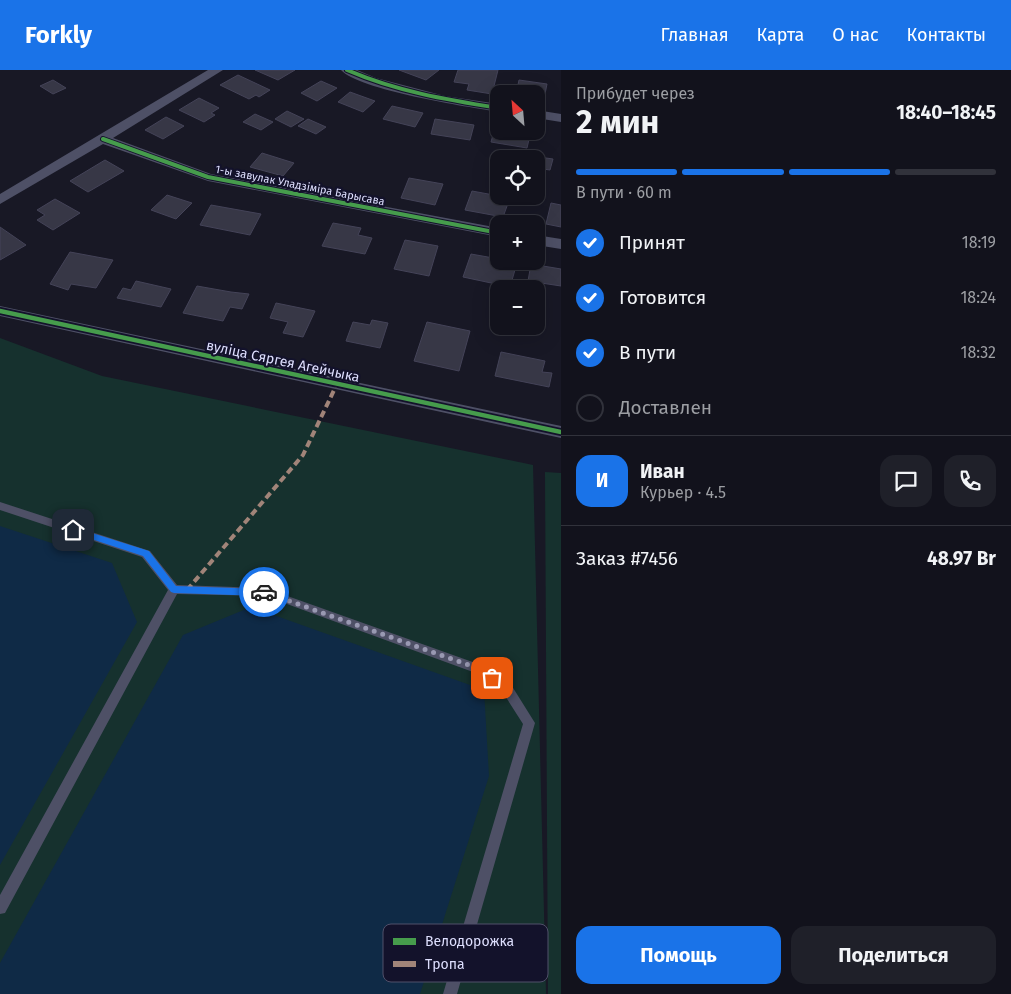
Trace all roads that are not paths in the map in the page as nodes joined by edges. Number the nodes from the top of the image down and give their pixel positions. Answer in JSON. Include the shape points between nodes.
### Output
{"nodes":[{"id":1,"x":217,"y":70,"type":"edge"},
{"id":2,"x":346,"y":70,"type":"edge"},
{"id":3,"x":490,"y":107,"type":"edge"},
{"id":4,"x":545,"y":115,"type":"edge"},
{"id":5,"x":561,"y":118,"type":"edge"},
{"id":6,"x":103,"y":139,"type":"junction"},
{"id":7,"x":0,"y":200,"type":"edge"},
{"id":8,"x":490,"y":231,"type":"edge"},
{"id":9,"x":545,"y":241,"type":"edge"},
{"id":10,"x":561,"y":244,"type":"edge"},
{"id":11,"x":0,"y":311,"type":"edge"},
{"id":12,"x":561,"y":432,"type":"edge"},
{"id":13,"x":0,"y":506,"type":"edge"},
{"id":14,"x":174,"y":590,"type":"junction"},
{"id":15,"x":0,"y":908,"type":"edge"},
{"id":16,"x":470,"y":924,"type":"edge"}],
"edges":[{"from":1,"to":6,"type":"street"},
{"from":2,"to":3,"type":"street","via":[[372,81],[445,100]]},
{"from":4,"to":5,"type":"street"},
{"from":6,"to":7,"type":"street"},
{"from":6,"to":8,"type":"street","name":"1-ы завулак Уладзіміра Барысава","via":[[208,177]]},
{"from":9,"to":10,"type":"street"},
{"from":11,"to":12,"type":"street","name":"вуліца Сяргея Агейчыка"},
{"from":13,"to":14,"type":"lane","via":[[146,554]]},
{"from":14,"to":15,"type":"lane"},
{"from":14,"to":16,"type":"lane","via":[[265,592],[477,668],[506,687],[529,723]]}]}
